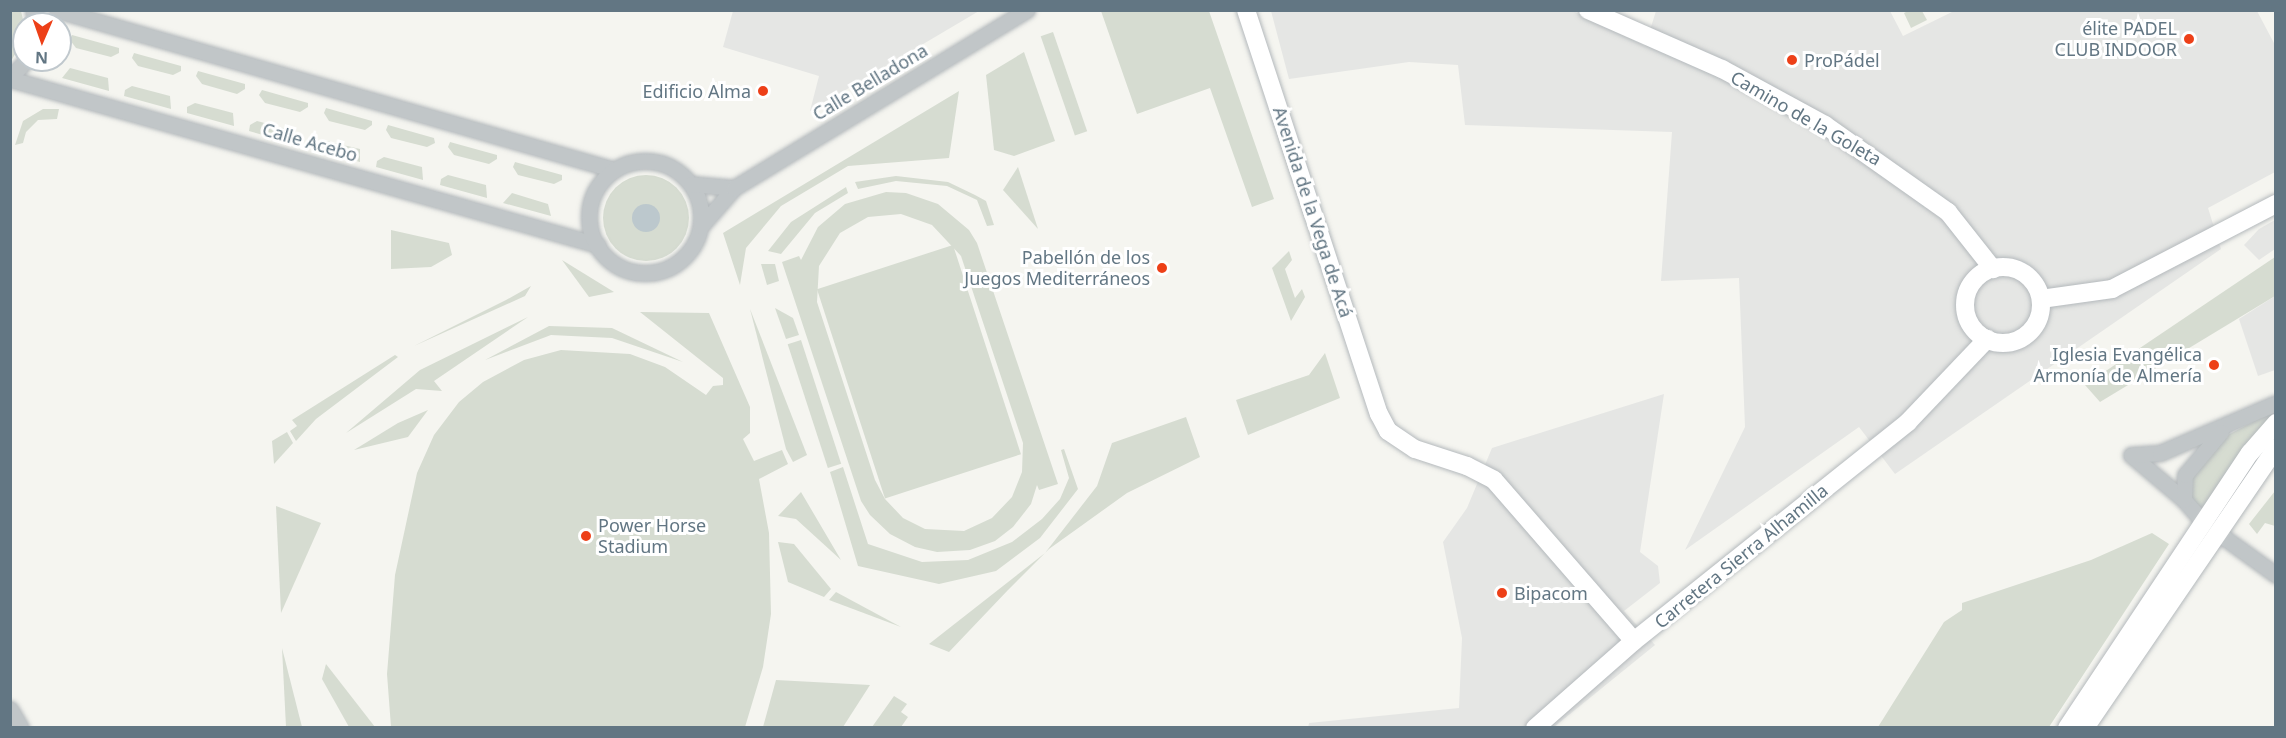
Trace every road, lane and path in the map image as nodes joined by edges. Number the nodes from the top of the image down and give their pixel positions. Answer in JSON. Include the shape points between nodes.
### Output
{"nodes":[{"id":1,"x":57,"y":10,"type":"edge"},
{"id":2,"x":1027,"y":10,"type":"edge"},
{"id":3,"x":1246,"y":10,"type":"edge"},
{"id":4,"x":1588,"y":10,"type":"edge"},
{"id":5,"x":10,"y":78,"type":"edge"},
{"id":6,"x":615,"y":170,"type":"junction"},
{"id":7,"x":691,"y":184,"type":"junction"},
{"id":8,"x":734,"y":188,"type":"junction"},
{"id":9,"x":2276,"y":204,"type":"edge"},
{"id":10,"x":701,"y":226,"type":"junction"},
{"id":11,"x":598,"y":245,"type":"junction"},
{"id":12,"x":1993,"y":269,"type":"junction"},
{"id":13,"x":2040,"y":299,"type":"junction"},
{"id":14,"x":1987,"y":339,"type":"junction"},
{"id":15,"x":2276,"y":403,"type":"edge"},
{"id":16,"x":2276,"y":423,"type":"edge"},
{"id":17,"x":2230,"y":424,"type":"junction"},
{"id":18,"x":2276,"y":448,"type":"edge"},
{"id":19,"x":2184,"y":500,"type":"junction"},
{"id":20,"x":2211,"y":528,"type":"junction"},
{"id":21,"x":2276,"y":575,"type":"edge"},
{"id":22,"x":1634,"y":641,"type":"junction"},
{"id":23,"x":10,"y":709,"type":"edge"},
{"id":24,"x":21,"y":728,"type":"edge"},
{"id":25,"x":1535,"y":728,"type":"edge"},
{"id":26,"x":2067,"y":728,"type":"edge"},
{"id":27,"x":2085,"y":728,"type":"edge"}],
"edges":[{"from":1,"to":6,"type":"street"},
{"from":2,"to":8,"type":"street","name":"Calle Belladona"},
{"from":3,"to":22,"type":"main road","name":"Avenida de la Vega de Acá","via":[[1379,414],[1400,442],[1494,480]]},
{"from":4,"to":12,"type":"main road","name":"Camino de la Goleta","via":[[1722,69],[1835,132],[1948,212]]},
{"from":5,"to":11,"type":"street","name":"Calle Acebo"},
{"from":6,"to":7,"type":"street","via":[[641,159],[676,169]]},
{"from":6,"to":11,"type":"street","via":[[600,183],[591,200],[589,219]]},
{"from":7,"to":8,"type":"street"},
{"from":7,"to":10,"type":"street","via":[[700,207]]},
{"from":8,"to":10,"type":"street","name":"Calle Belladona"},
{"from":9,"to":13,"type":"main road","via":[[2112,289]]},
{"from":10,"to":11,"type":"street","via":[[694,244],[678,262],[656,273],[618,267]]},
{"from":12,"to":13,"type":"main road","via":[[2011,268],[2027,276]]},
{"from":12,"to":14,"type":"main road","via":[[1977,278],[1965,302],[1968,320]]},
{"from":13,"to":14,"type":"main road","via":[[2039,317],[2029,332],[2014,341]]},
{"from":14,"to":22,"type":"main road","name":"Carretera Sierra Alhamilla","via":[[1908,422]]},
{"from":15,"to":17,"type":"street"},
{"from":16,"to":20,"type":"main road","via":[[2250,453]]},
{"from":17,"to":19,"type":"street","via":[[2188,469],[2182,486]]},
{"from":17,"to":19,"type":"street","via":[[2156,454],[2131,455]]},
{"from":18,"to":20,"type":"main road"},
{"from":19,"to":20,"type":"street"},
{"from":20,"to":21,"type":"street"},
{"from":20,"to":26,"type":"main road"},
{"from":20,"to":27,"type":"main road"},
{"from":22,"to":25,"type":"main road","name":"Carretera Sierra Alhamilla"},
{"from":23,"to":24,"type":"street"}]}
